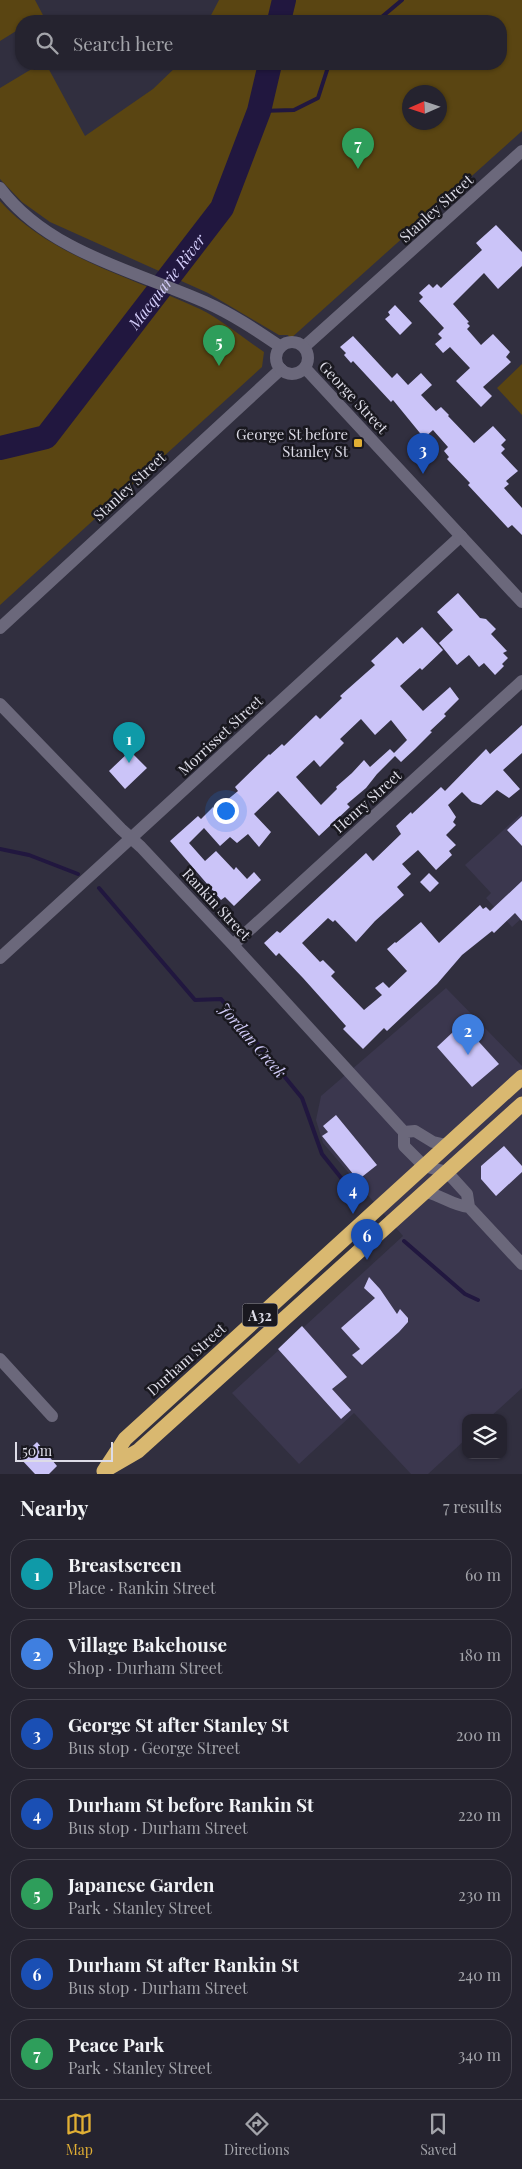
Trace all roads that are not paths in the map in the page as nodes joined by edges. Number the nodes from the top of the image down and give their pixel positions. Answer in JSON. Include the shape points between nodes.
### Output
{"nodes":[{"id":1,"x":522,"y":151,"type":"edge"},
{"id":2,"x":0,"y":188,"type":"edge"},
{"id":3,"x":281,"y":347,"type":"junction"},
{"id":4,"x":304,"y":347,"type":"junction"},
{"id":5,"x":305,"y":368,"type":"junction"},
{"id":6,"x":281,"y":369,"type":"junction"},
{"id":7,"x":461,"y":536,"type":"junction"},
{"id":8,"x":522,"y":602,"type":"edge"},
{"id":9,"x":0,"y":628,"type":"edge"},
{"id":10,"x":522,"y":681,"type":"edge"},
{"id":11,"x":0,"y":704,"type":"edge"},
{"id":12,"x":132,"y":838,"type":"junction"},
{"id":13,"x":233,"y":945,"type":"junction"},
{"id":14,"x":0,"y":958,"type":"edge"},
{"id":15,"x":522,"y":1076,"type":"edge"},
{"id":16,"x":522,"y":1104,"type":"edge"},
{"id":17,"x":404,"y":1132,"type":"junction"},
{"id":18,"x":446,"y":1145,"type":"junction"},
{"id":19,"x":424,"y":1166,"type":"junction"},
{"id":20,"x":447,"y":1172,"type":"junction"},
{"id":21,"x":426,"y":1192,"type":"junction"},
{"id":22,"x":469,"y":1206,"type":"junction"},
{"id":23,"x":522,"y":1264,"type":"edge"},
{"id":24,"x":0,"y":1359,"type":"edge"},
{"id":25,"x":52,"y":1416,"type":"dead end"},
{"id":26,"x":105,"y":1473,"type":"edge"}],
"edges":[{"from":1,"to":4,"type":"street","name":"Stanley Street"},
{"from":2,"to":3,"type":"street","via":[[20,210],[88,254],[232,316]]},
{"from":3,"to":4,"type":"street","via":[[290,342]]},
{"from":3,"to":6,"type":"street","via":[[276,360]]},
{"from":4,"to":5,"type":"street","via":[[308,355]]},
{"from":5,"to":6,"type":"street","via":[[296,374]]},
{"from":5,"to":7,"type":"street","name":"George Street"},
{"from":6,"to":9,"type":"street","name":"Stanley Street"},
{"from":7,"to":8,"type":"street","name":"George Street"},
{"from":7,"to":12,"type":"street","name":"Morrisset Street"},
{"from":10,"to":13,"type":"street","name":"Henry Street"},
{"from":11,"to":12,"type":"street","name":"Rankin Street"},
{"from":12,"to":13,"type":"street","name":"Rankin Street"},
{"from":12,"to":14,"type":"street","name":"Morrisset Street"},
{"from":13,"to":17,"type":"street","name":"Rankin Street"},
{"from":15,"to":18,"type":"highway","name":"Durham Street","number":"A32"},
{"from":16,"to":20,"type":"highway","name":"Durham Street","number":"A32"},
{"from":17,"to":18,"type":"street","via":[[415,1131],[432,1142]]},
{"from":17,"to":19,"type":"street","name":"Rankin Street","via":[[404,1146]]},
{"from":18,"to":19,"type":"highway","name":"Durham Street","number":"A32"},
{"from":19,"to":20,"type":"street"},
{"from":19,"to":26,"type":"highway","name":"Durham Street","number":"A32","via":[[125,1438]]},
{"from":20,"to":21,"type":"highway","name":"Durham Street","number":"A32"},
{"from":20,"to":22,"type":"street","via":[[467,1194]]},
{"from":21,"to":22,"type":"street","via":[[439,1195],[454,1206]]},
{"from":21,"to":26,"type":"highway","name":"Durham Street","number":"A32","via":[[138,1451]]},
{"from":22,"to":23,"type":"street"},
{"from":24,"to":25,"type":"street"}]}
